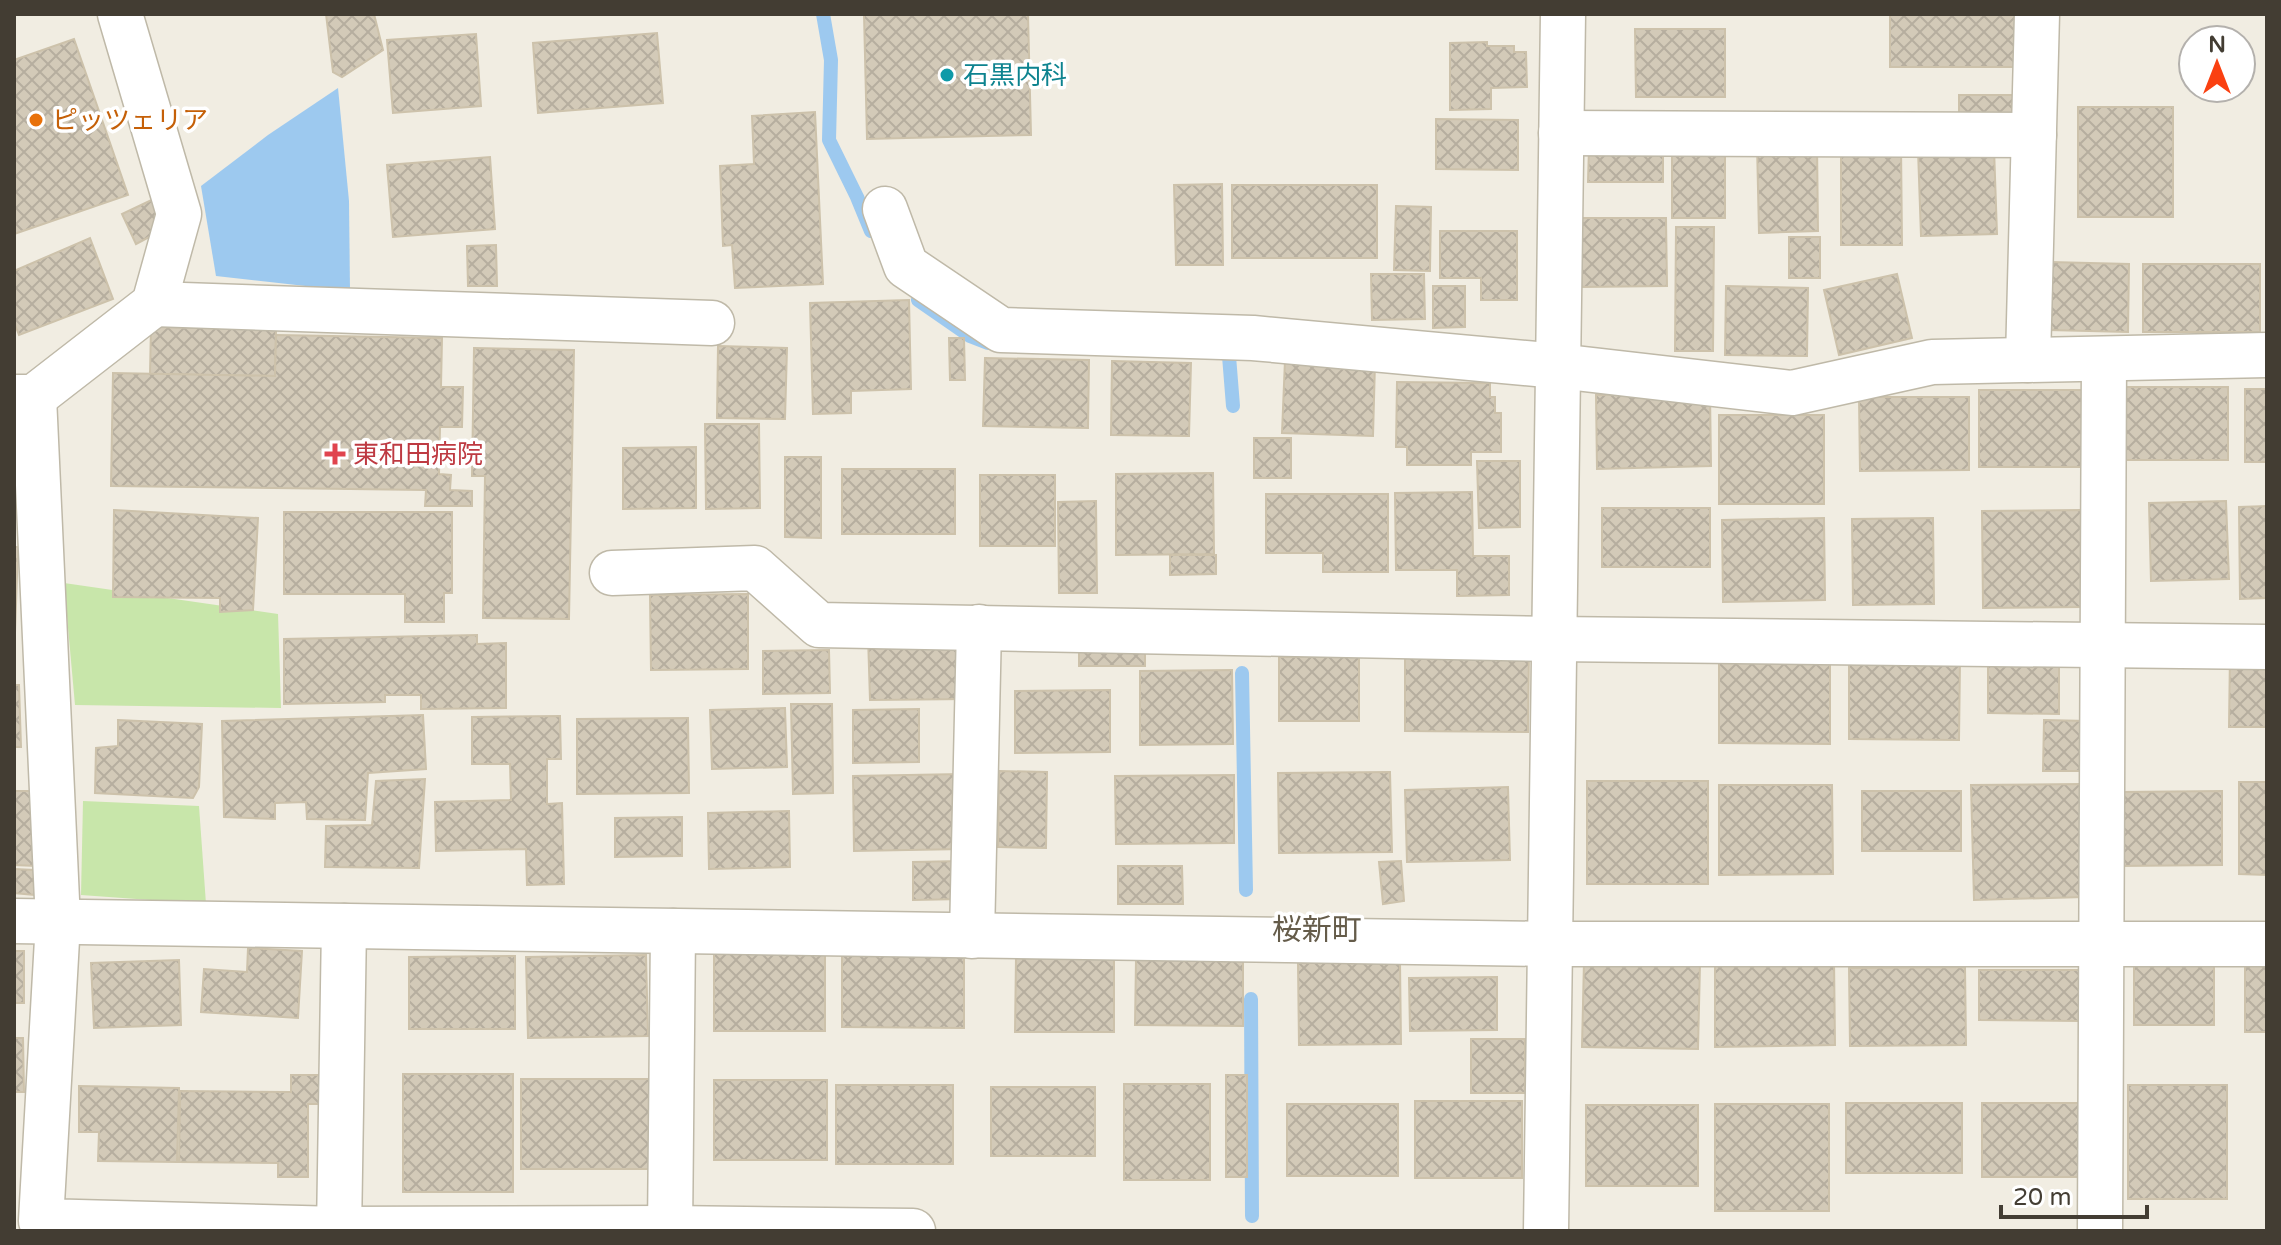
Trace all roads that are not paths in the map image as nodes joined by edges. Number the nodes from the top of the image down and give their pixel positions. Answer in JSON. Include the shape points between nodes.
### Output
{"nodes":[{"id":1,"x":120,"y":14,"type":"edge"},
{"id":2,"x":1563,"y":14,"type":"edge"},
{"id":3,"x":2037,"y":14,"type":"edge"},
{"id":4,"x":1561,"y":133,"type":"junction"},
{"id":5,"x":2034,"y":135,"type":"junction"},
{"id":6,"x":885,"y":209,"type":"dead end"},
{"id":7,"x":154,"y":304,"type":"junction"},
{"id":8,"x":712,"y":323,"type":"dead end"},
{"id":9,"x":2267,"y":355,"type":"edge"},
{"id":10,"x":2104,"y":359,"type":"junction"},
{"id":11,"x":2028,"y":360,"type":"junction"},
{"id":12,"x":1558,"y":366,"type":"junction"},
{"id":13,"x":24,"y":397,"type":"edge"},
{"id":14,"x":612,"y":573,"type":"dead end"},
{"id":15,"x":979,"y":627,"type":"junction"},
{"id":16,"x":1554,"y":639,"type":"junction"},
{"id":17,"x":2103,"y":645,"type":"junction"},
{"id":18,"x":2267,"y":647,"type":"edge"},
{"id":19,"x":30,"y":659,"type":"edge"},
{"id":20,"x":14,"y":921,"type":"edge"},
{"id":21,"x":58,"y":922,"type":"junction"},
{"id":22,"x":344,"y":926,"type":"junction"},
{"id":23,"x":673,"y":931,"type":"junction"},
{"id":24,"x":972,"y":936,"type":"junction"},
{"id":25,"x":1550,"y":944,"type":"junction"},
{"id":26,"x":2267,"y":944,"type":"edge"},
{"id":27,"x":2102,"y":946,"type":"junction"},
{"id":28,"x":670,"y":1229,"type":"edge"},
{"id":29,"x":339,"y":1230,"type":"edge"},
{"id":30,"x":913,"y":1231,"type":"edge"},
{"id":31,"x":1546,"y":1231,"type":"edge"},
{"id":32,"x":2100,"y":1231,"type":"edge"}],
"edges":[{"from":1,"to":7,"type":"street","via":[[179,214]]},
{"from":2,"to":4,"type":"street"},
{"from":3,"to":5,"type":"street"},
{"from":4,"to":5,"type":"street"},
{"from":4,"to":12,"type":"street"},
{"from":5,"to":11,"type":"street"},
{"from":6,"to":12,"type":"street","via":[[906,266],[1001,330],[1253,338]]},
{"from":7,"to":8,"type":"street"},
{"from":7,"to":13,"type":"street"},
{"from":9,"to":10,"type":"street"},
{"from":10,"to":11,"type":"street"},
{"from":10,"to":17,"type":"street"},
{"from":11,"to":12,"type":"street","via":[[1932,362],[1792,393]]},
{"from":12,"to":16,"type":"street"},
{"from":13,"to":19,"type":"street"},
{"from":14,"to":15,"type":"street","via":[[755,568],[819,625]]},
{"from":15,"to":16,"type":"street"},
{"from":15,"to":24,"type":"street"},
{"from":16,"to":17,"type":"street"},
{"from":16,"to":25,"type":"street"},
{"from":17,"to":18,"type":"street"},
{"from":17,"to":27,"type":"street"},
{"from":19,"to":21,"type":"street"},
{"from":20,"to":21,"type":"street"},
{"from":21,"to":22,"type":"street"},
{"from":21,"to":29,"type":"street","via":[[41,1221]]},
{"from":22,"to":23,"type":"street"},
{"from":22,"to":29,"type":"street"},
{"from":23,"to":24,"type":"street"},
{"from":23,"to":28,"type":"street"},
{"from":24,"to":25,"type":"street"},
{"from":25,"to":27,"type":"street"},
{"from":25,"to":31,"type":"street"},
{"from":26,"to":27,"type":"street"},
{"from":27,"to":32,"type":"street"},
{"from":28,"to":29,"type":"street"},
{"from":28,"to":30,"type":"street"}]}
